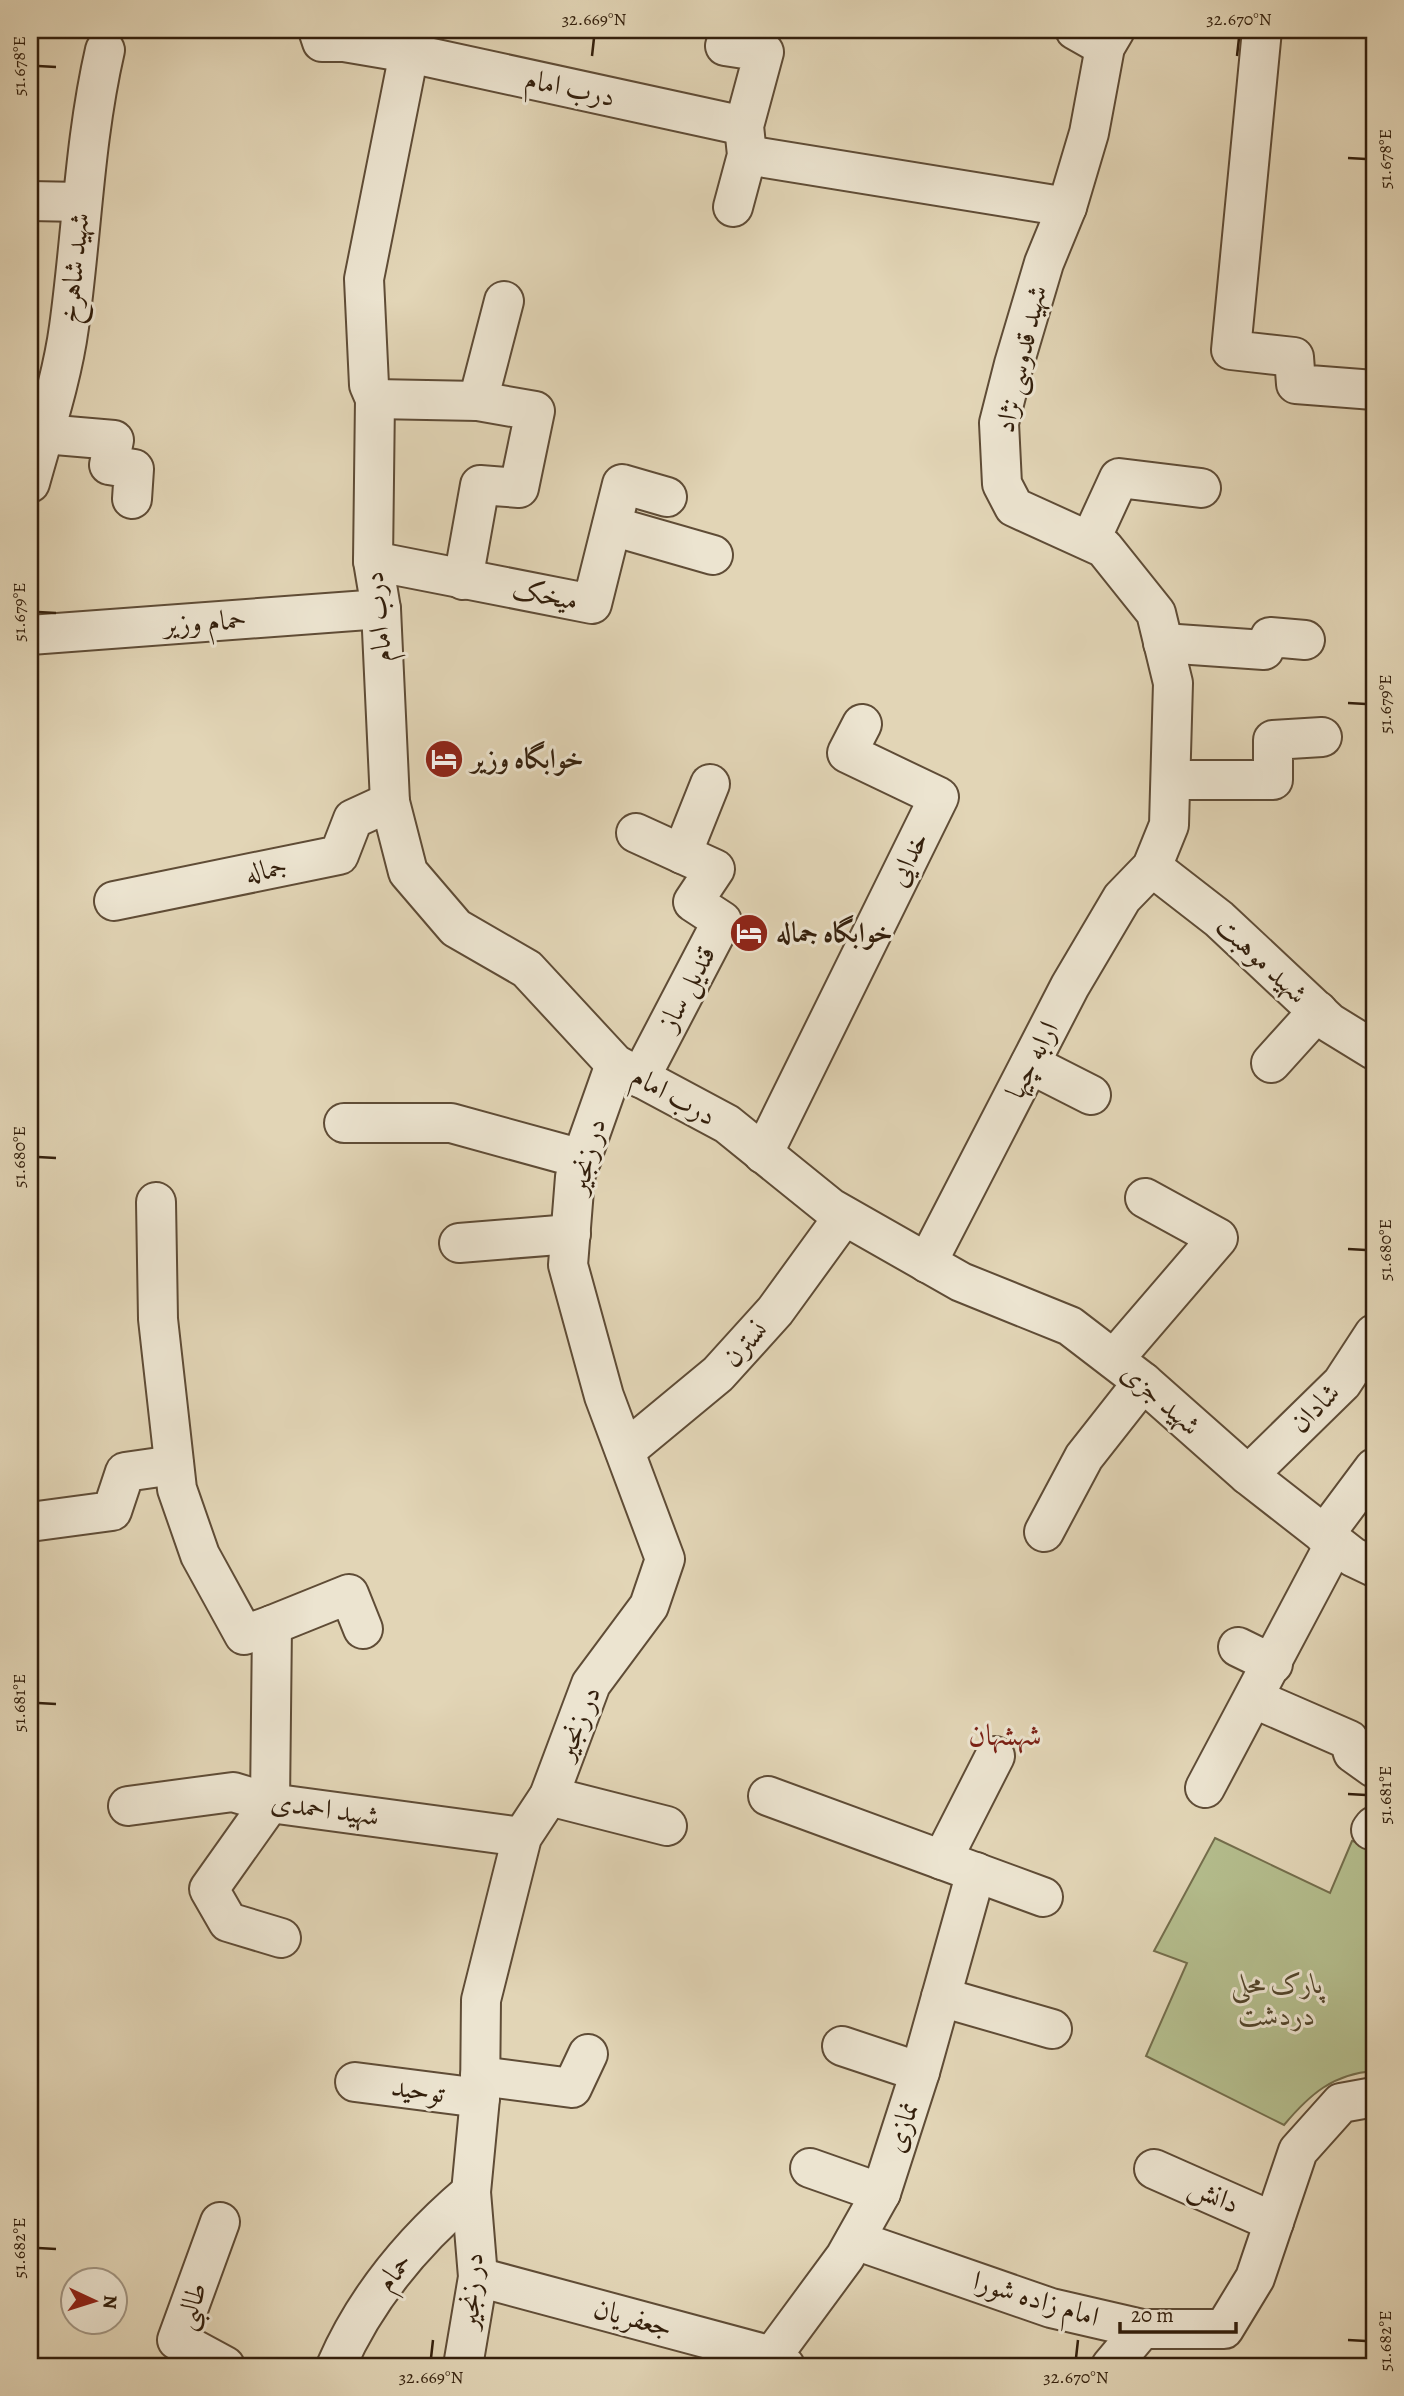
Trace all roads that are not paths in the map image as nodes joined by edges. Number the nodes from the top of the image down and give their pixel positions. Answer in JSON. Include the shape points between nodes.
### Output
{"nodes":[{"id":1,"x":318,"y":30,"type":"edge"},
{"id":2,"x":1262,"y":30,"type":"edge"},
{"id":3,"x":1098,"y":35,"type":"edge"},
{"id":4,"x":725,"y":46,"type":"dead end"},
{"id":5,"x":104,"y":50,"type":"dead end"},
{"id":6,"x":410,"y":53,"type":"junction"},
{"id":7,"x":746,"y":141,"type":"junction"},
{"id":8,"x":30,"y":201,"type":"edge"},
{"id":9,"x":81,"y":202,"type":"junction"},
{"id":10,"x":733,"y":207,"type":"dead end"},
{"id":11,"x":1067,"y":207,"type":"junction"},
{"id":12,"x":504,"y":301,"type":"dead end"},
{"id":13,"x":1374,"y":390,"type":"edge"},
{"id":14,"x":375,"y":399,"type":"junction"},
{"id":15,"x":478,"y":401,"type":"junction"},
{"id":16,"x":44,"y":434,"type":"junction"},
{"id":17,"x":30,"y":483,"type":"edge"},
{"id":18,"x":1201,"y":488,"type":"dead end"},
{"id":19,"x":667,"y":497,"type":"dead end"},
{"id":20,"x":132,"y":499,"type":"dead end"},
{"id":21,"x":612,"y":526,"type":"junction"},
{"id":22,"x":1090,"y":541,"type":"junction"},
{"id":23,"x":713,"y":555,"type":"dead end"},
{"id":24,"x":373,"y":561,"type":"junction"},
{"id":25,"x":463,"y":580,"type":"junction"},
{"id":26,"x":381,"y":609,"type":"junction"},
{"id":27,"x":30,"y":635,"type":"edge"},
{"id":28,"x":1305,"y":640,"type":"dead end"},
{"id":29,"x":1163,"y":643,"type":"junction"},
{"id":30,"x":862,"y":724,"type":"dead end"},
{"id":31,"x":1322,"y":737,"type":"dead end"},
{"id":32,"x":1171,"y":780,"type":"junction"},
{"id":33,"x":710,"y":784,"type":"dead end"},
{"id":34,"x":390,"y":802,"type":"junction"},
{"id":35,"x":636,"y":833,"type":"dead end"},
{"id":36,"x":682,"y":854,"type":"junction"},
{"id":37,"x":1152,"y":867,"type":"junction"},
{"id":38,"x":114,"y":901,"type":"dead end"},
{"id":39,"x":1318,"y":1012,"type":"junction"},
{"id":40,"x":1374,"y":1050,"type":"edge"},
{"id":41,"x":1271,"y":1063,"type":"dead end"},
{"id":42,"x":1030,"y":1064,"type":"junction"},
{"id":43,"x":628,"y":1071,"type":"junction"},
{"id":44,"x":1091,"y":1096,"type":"dead end"},
{"id":45,"x":344,"y":1123,"type":"dead end"},
{"id":46,"x":763,"y":1154,"type":"junction"},
{"id":47,"x":582,"y":1159,"type":"junction"},
{"id":48,"x":1145,"y":1199,"type":"dead end"},
{"id":49,"x":156,"y":1202,"type":"dead end"},
{"id":50,"x":844,"y":1216,"type":"junction"},
{"id":51,"x":571,"y":1234,"type":"junction"},
{"id":52,"x":459,"y":1243,"type":"dead end"},
{"id":53,"x":927,"y":1263,"type":"junction"},
{"id":54,"x":1374,"y":1334,"type":"edge"},
{"id":55,"x":1129,"y":1370,"type":"junction"},
{"id":56,"x":625,"y":1451,"type":"junction"},
{"id":57,"x":174,"y":1465,"type":"junction"},
{"id":58,"x":1374,"y":1468,"type":"edge"},
{"id":59,"x":1248,"y":1475,"type":"junction"},
{"id":60,"x":30,"y":1521,"type":"edge"},
{"id":61,"x":1044,"y":1532,"type":"dead end"},
{"id":62,"x":1330,"y":1539,"type":"junction"},
{"id":63,"x":1374,"y":1567,"type":"edge"},
{"id":64,"x":272,"y":1625,"type":"junction"},
{"id":65,"x":363,"y":1629,"type":"dead end"},
{"id":66,"x":1238,"y":1647,"type":"dead end"},
{"id":67,"x":1273,"y":1664,"type":"junction"},
{"id":68,"x":1255,"y":1699,"type":"junction"},
{"id":69,"x":995,"y":1756,"type":"dead end"},
{"id":70,"x":1374,"y":1768,"type":"edge"},
{"id":71,"x":1205,"y":1788,"type":"dead end"},
{"id":72,"x":549,"y":1796,"type":"junction"},
{"id":73,"x":768,"y":1796,"type":"dead end"},
{"id":74,"x":270,"y":1803,"type":"junction"},
{"id":75,"x":128,"y":1806,"type":"dead end"},
{"id":76,"x":667,"y":1826,"type":"dead end"},
{"id":77,"x":522,"y":1837,"type":"junction"},
{"id":78,"x":959,"y":1866,"type":"junction"},
{"id":79,"x":1044,"y":1897,"type":"dead end"},
{"id":80,"x":281,"y":1938,"type":"dead end"},
{"id":81,"x":941,"y":1997,"type":"junction"},
{"id":82,"x":1052,"y":2029,"type":"dead end"},
{"id":83,"x":842,"y":2046,"type":"dead end"},
{"id":84,"x":588,"y":2054,"type":"dead end"},
{"id":85,"x":920,"y":2072,"type":"junction"},
{"id":86,"x":355,"y":2082,"type":"dead end"},
{"id":87,"x":480,"y":2087,"type":"junction"},
{"id":88,"x":1374,"y":2097,"type":"edge"},
{"id":89,"x":810,"y":2168,"type":"dead end"},
{"id":90,"x":1154,"y":2169,"type":"dead end"},
{"id":91,"x":471,"y":2192,"type":"junction"},
{"id":92,"x":881,"y":2193,"type":"junction"},
{"id":93,"x":220,"y":2222,"type":"dead end"},
{"id":94,"x":1274,"y":2222,"type":"junction"},
{"id":95,"x":855,"y":2240,"type":"junction"},
{"id":96,"x":478,"y":2277,"type":"junction"},
{"id":97,"x":1142,"y":2329,"type":"junction"},
{"id":98,"x":778,"y":2361,"type":"edge"},
{"id":99,"x":225,"y":2366,"type":"edge"},
{"id":100,"x":336,"y":2366,"type":"edge"},
{"id":101,"x":463,"y":2366,"type":"edge"},
{"id":102,"x":1111,"y":2366,"type":"edge"}],
"edges":[{"from":1,"to":6,"type":"street","via":[[323,42]]},
{"from":2,"to":13,"type":"street","via":[[1231,350],[1294,357],[1296,384]]},
{"from":3,"to":11,"type":"street","name":"شهید قدوسی نژاد","via":[[1089,133]]},
{"from":4,"to":7,"type":"street","via":[[764,52]]},
{"from":5,"to":9,"type":"street","name":"شهید شاهرخ"},
{"from":6,"to":7,"type":"street","name":"درب امام"},
{"from":6,"to":14,"type":"street","name":"درب امام","via":[[364,279],[369,385]]},
{"from":7,"to":10,"type":"street"},
{"from":7,"to":11,"type":"street","name":"درب امام"},
{"from":8,"to":9,"type":"street"},
{"from":9,"to":16,"type":"street","name":"شهید شاهرخ","via":[[69,329]]},
{"from":11,"to":22,"type":"street","name":"شهید قدوسی نژاد","via":[[1044,263],[999,423],[1002,484],[1014,507]]},
{"from":12,"to":15,"type":"street"},
{"from":14,"to":15,"type":"street"},
{"from":14,"to":24,"type":"street","name":"درب امام"},
{"from":15,"to":25,"type":"street","via":[[535,411],[519,488],[480,485]]},
{"from":16,"to":17,"type":"street","name":"شهید شاهرخ"},
{"from":16,"to":20,"type":"street","via":[[114,440],[109,466],[134,469]]},
{"from":18,"to":22,"type":"street","via":[[1119,478]]},
{"from":19,"to":21,"type":"street","name":"میخک","via":[[622,484]]},
{"from":21,"to":23,"type":"street"},
{"from":21,"to":25,"type":"street","name":"میخک","via":[[592,604]]},
{"from":22,"to":29,"type":"street","name":"شهید قدوسی نژاد","via":[[1104,548],[1156,613]]},
{"from":24,"to":25,"type":"street","name":"میخک"},
{"from":24,"to":26,"type":"street","name":"درب امام"},
{"from":26,"to":27,"type":"street","name":"حمام وزیر"},
{"from":26,"to":34,"type":"street","name":"درب امام"},
{"from":28,"to":29,"type":"street","via":[[1270,637],[1264,650]]},
{"from":29,"to":32,"type":"street","name":"شهید قدوسی نژاد","via":[[1173,683]]},
{"from":30,"to":46,"type":"street","name":"خدایی","via":[[847,753],[939,797]]},
{"from":31,"to":32,"type":"street","via":[[1273,740],[1273,780]]},
{"from":32,"to":37,"type":"street","name":"شهید قدوسی نژاد","via":[[1169,825]]},
{"from":33,"to":36,"type":"street"},
{"from":34,"to":38,"type":"street","name":"جماله","via":[[353,818],[339,855]]},
{"from":34,"to":43,"type":"street","name":"درب امام","via":[[408,872],[456,928],[527,969]]},
{"from":35,"to":36,"type":"street","name":"قندیل ساز"},
{"from":36,"to":43,"type":"street","name":"قندیل ساز","via":[[715,869],[693,902],[722,921]]},
{"from":37,"to":39,"type":"street","name":"شهید موهبت","via":[[1219,919]]},
{"from":37,"to":42,"type":"street","name":"ارابه چیها","via":[[1122,898]]},
{"from":39,"to":40,"type":"street","name":"شهید موهبت"},
{"from":39,"to":41,"type":"street"},
{"from":42,"to":44,"type":"street"},
{"from":42,"to":53,"type":"street","name":"ارابه چیها"},
{"from":43,"to":46,"type":"street","name":"درب امام","via":[[727,1125]]},
{"from":43,"to":47,"type":"street","name":"در زنجیر"},
{"from":45,"to":47,"type":"street","via":[[451,1123]]},
{"from":46,"to":50,"type":"street","name":"درب امام"},
{"from":47,"to":51,"type":"street","name":"در زنجیر","via":[[575,1177]]},
{"from":48,"to":55,"type":"street","via":[[1218,1238]]},
{"from":49,"to":57,"type":"street","via":[[158,1319]]},
{"from":50,"to":53,"type":"street","name":"درب امام"},
{"from":50,"to":56,"type":"street","name":"نسترن","via":[[775,1311],[718,1374]]},
{"from":51,"to":52,"type":"street"},
{"from":51,"to":56,"type":"street","name":"در زنجیر","via":[[568,1265],[604,1396]]},
{"from":53,"to":55,"type":"street","name":"شهید جزی","via":[[961,1282],[1070,1326]]},
{"from":54,"to":59,"type":"street","name":"شادان","via":[[1342,1383]]},
{"from":55,"to":59,"type":"street","name":"شهید جزی"},
{"from":55,"to":61,"type":"street"},
{"from":56,"to":72,"type":"street","name":"در زنجیر","via":[[665,1559],[649,1606],[591,1684]]},
{"from":57,"to":60,"type":"street","via":[[125,1472],[112,1511]]},
{"from":57,"to":64,"type":"street","via":[[177,1489],[200,1555],[244,1635]]},
{"from":58,"to":62,"type":"street"},
{"from":59,"to":62,"type":"street","name":"شهید جزی"},
{"from":62,"to":63,"type":"street","name":"شهید جزی"},
{"from":62,"to":67,"type":"street"},
{"from":64,"to":65,"type":"street","via":[[349,1594]]},
{"from":64,"to":74,"type":"street"},
{"from":66,"to":67,"type":"street"},
{"from":67,"to":68,"type":"street"},
{"from":68,"to":70,"type":"street","via":[[1349,1740],[1353,1753]]},
{"from":68,"to":71,"type":"street"},
{"from":69,"to":78,"type":"street","name":"نمازی"},
{"from":72,"to":76,"type":"street"},
{"from":72,"to":77,"type":"street","name":"در زنجیر"},
{"from":73,"to":78,"type":"street"},
{"from":74,"to":75,"type":"street","name":"شهید احمدی","via":[[233,1791]]},
{"from":74,"to":77,"type":"street","name":"شهید احمدی"},
{"from":74,"to":80,"type":"street","via":[[209,1889],[228,1922]]},
{"from":77,"to":87,"type":"street","name":"در زنجیر","via":[[481,2000]]},
{"from":78,"to":79,"type":"street"},
{"from":78,"to":81,"type":"street","name":"نمازی"},
{"from":81,"to":82,"type":"street"},
{"from":81,"to":85,"type":"street","name":"نمازی"},
{"from":83,"to":85,"type":"street"},
{"from":84,"to":87,"type":"street","via":[[572,2088]]},
{"from":85,"to":92,"type":"street","name":"نمازی"},
{"from":86,"to":87,"type":"street","name":"توحید"},
{"from":87,"to":91,"type":"street","name":"در زنجیر"},
{"from":88,"to":94,"type":"street","name":"امام زاده شورا","via":[[1340,2103],[1298,2151]]},
{"from":89,"to":92,"type":"street"},
{"from":90,"to":94,"type":"street","name":"دانش"},
{"from":91,"to":96,"type":"street","name":"در زنجیر"},
{"from":91,"to":100,"type":"street","name":"حمام","via":[[391,2270]]},
{"from":92,"to":95,"type":"street","name":"نمازی"},
{"from":93,"to":99,"type":"street","name":"طالبی","via":[[177,2340]]},
{"from":94,"to":97,"type":"street","name":"امام زاده شورا","via":[[1255,2278],[1224,2329]]},
{"from":95,"to":97,"type":"street","name":"امام زاده شورا","via":[[1051,2308]]},
{"from":95,"to":98,"type":"street","name":"نمازی"},
{"from":96,"to":98,"type":"street","name":"جعفریان"},
{"from":96,"to":101,"type":"street","name":"در زنجیر"},
{"from":97,"to":102,"type":"street"}]}
